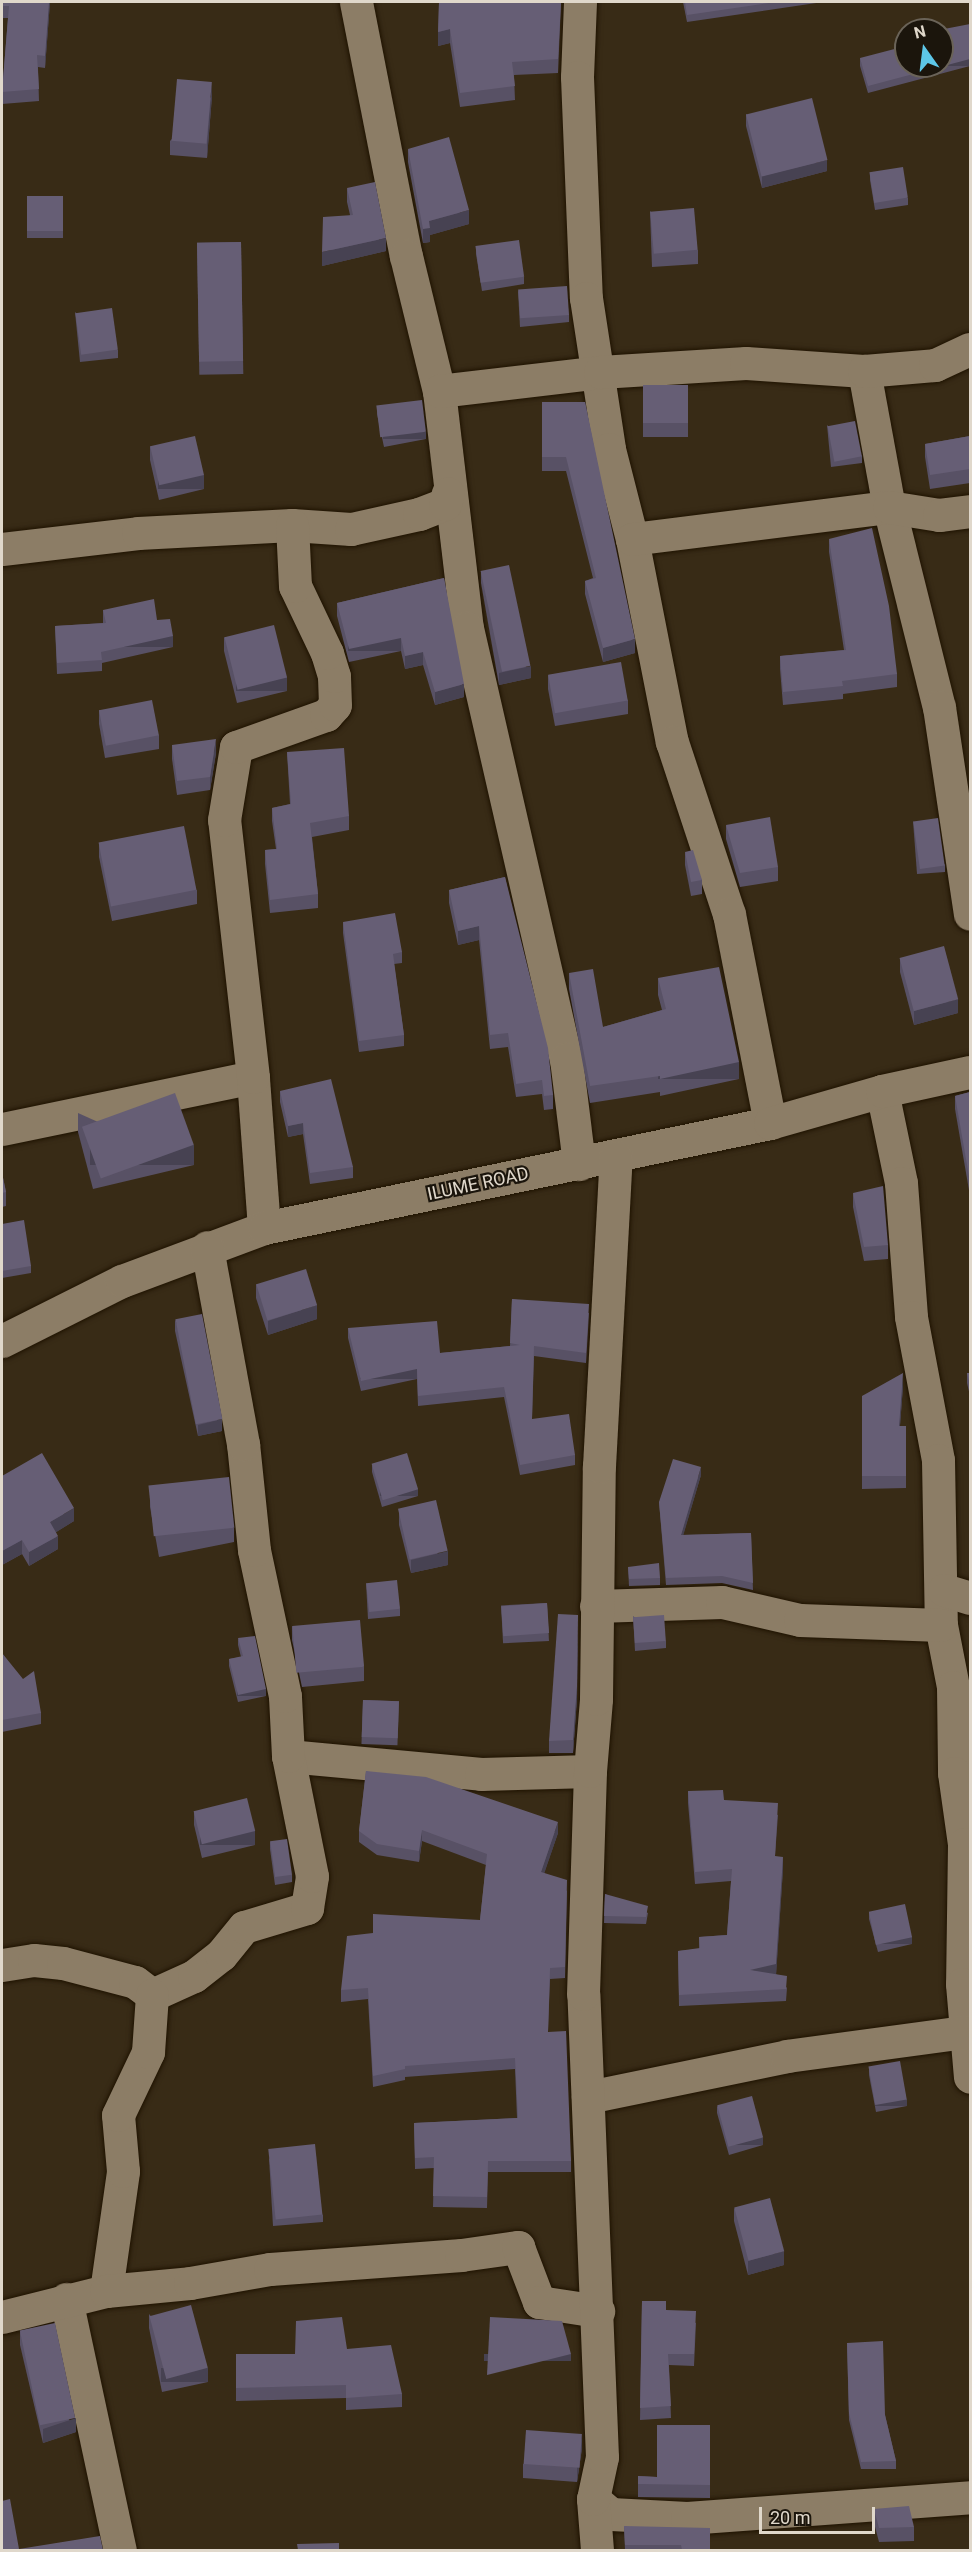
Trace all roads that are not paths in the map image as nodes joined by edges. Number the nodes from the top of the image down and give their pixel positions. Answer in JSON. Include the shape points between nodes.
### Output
{"nodes":[{"id":1,"x":356,"y":2,"type":"edge"},
{"id":2,"x":580,"y":2,"type":"edge"},
{"id":3,"x":970,"y":349,"type":"edge"},
{"id":4,"x":864,"y":371,"type":"junction"},
{"id":5,"x":600,"y":372,"type":"junction"},
{"id":6,"x":439,"y":391,"type":"junction"},
{"id":7,"x":448,"y":493,"type":"junction"},
{"id":8,"x":889,"y":507,"type":"junction"},
{"id":9,"x":970,"y":511,"type":"edge"},
{"id":10,"x":292,"y":525,"type":"junction"},
{"id":11,"x":632,"y":539,"type":"junction"},
{"id":12,"x":2,"y":549,"type":"edge"},
{"id":13,"x":970,"y":914,"type":"edge"},
{"id":14,"x":970,"y":1072,"type":"edge"},
{"id":15,"x":253,"y":1077,"type":"junction"},
{"id":16,"x":882,"y":1091,"type":"junction"},
{"id":17,"x":770,"y":1123,"type":"junction"},
{"id":18,"x":2,"y":1129,"type":"edge"},
{"id":19,"x":616,"y":1157,"type":"junction"},
{"id":20,"x":579,"y":1164,"type":"junction"},
{"id":21,"x":264,"y":1228,"type":"junction"},
{"id":22,"x":207,"y":1247,"type":"junction"},
{"id":23,"x":2,"y":1341,"type":"edge"},
{"id":24,"x":957,"y":1594,"type":"edge"},
{"id":25,"x":596,"y":1606,"type":"junction"},
{"id":26,"x":941,"y":1625,"type":"junction"},
{"id":27,"x":288,"y":1756,"type":"junction"},
{"id":28,"x":590,"y":1772,"type":"junction"},
{"id":29,"x":2,"y":1965,"type":"edge"},
{"id":30,"x":966,"y":1983,"type":"edge"},
{"id":31,"x":152,"y":1995,"type":"junction"},
{"id":32,"x":965,"y":2032,"type":"junction"},
{"id":33,"x":970,"y":2078,"type":"edge"},
{"id":34,"x":588,"y":2097,"type":"junction"},
{"id":35,"x":106,"y":2291,"type":"junction"},
{"id":36,"x":66,"y":2299,"type":"junction"},
{"id":37,"x":598,"y":2311,"type":"junction"},
{"id":38,"x":2,"y":2317,"type":"edge"},
{"id":39,"x":970,"y":2497,"type":"edge"},
{"id":40,"x":593,"y":2499,"type":"junction"},
{"id":41,"x":120,"y":2550,"type":"edge"},
{"id":42,"x":597,"y":2550,"type":"edge"}],
"edges":[{"from":1,"to":6,"type":"street","via":[[406,256]]},
{"from":2,"to":5,"type":"street","via":[[577,77],[582,230],[586,297]]},
{"from":3,"to":4,"type":"street","via":[[935,365]]},
{"from":4,"to":5,"type":"street","via":[[746,363]]},
{"from":4,"to":8,"type":"street"},
{"from":5,"to":6,"type":"street"},
{"from":5,"to":11,"type":"street","via":[[609,449]]},
{"from":6,"to":7,"type":"street"},
{"from":7,"to":10,"type":"street","via":[[445,504],[351,529]]},
{"from":7,"to":20,"type":"street","via":[[467,628],[566,1059]]},
{"from":8,"to":9,"type":"street","via":[[939,515]]},
{"from":8,"to":11,"type":"street"},
{"from":8,"to":13,"type":"street","via":[[939,706]]},
{"from":10,"to":12,"type":"street","via":[[138,533]]},
{"from":10,"to":15,"type":"street","via":[[295,586],[327,653],[334,676],[335,705],[326,715],[233,751],[224,820]]},
{"from":11,"to":17,"type":"street","via":[[672,742],[729,914]]},
{"from":14,"to":16,"type":"street","name":"ILUME ROAD"},
{"from":15,"to":18,"type":"street"},
{"from":15,"to":21,"type":"street"},
{"from":16,"to":17,"type":"street","name":"ILUME ROAD"},
{"from":16,"to":24,"type":"street","via":[[901,1183],[911,1317],[938,1460]]},
{"from":17,"to":19,"type":"street","name":"ILUME ROAD"},
{"from":19,"to":20,"type":"street","name":"ILUME ROAD"},
{"from":19,"to":25,"type":"street","via":[[605,1330]]},
{"from":20,"to":21,"type":"street","name":"ILUME ROAD"},
{"from":21,"to":22,"type":"street","name":"ILUME ROAD"},
{"from":22,"to":23,"type":"street","name":"ILUME ROAD","via":[[122,1281]]},
{"from":22,"to":27,"type":"street","via":[[243,1444],[254,1550],[285,1696]]},
{"from":24,"to":26,"type":"street"},
{"from":25,"to":26,"type":"street","via":[[722,1602],[800,1620]]},
{"from":25,"to":28,"type":"street","via":[[597,1699]]},
{"from":26,"to":30,"type":"street","via":[[953,1688],[954,1773],[964,1844]]},
{"from":27,"to":28,"type":"street","via":[[481,1774]]},
{"from":27,"to":31,"type":"street","via":[[312,1876],[307,1908],[244,1927],[221,1955],[194,1976]]},
{"from":28,"to":34,"type":"street","via":[[583,1994]]},
{"from":29,"to":31,"type":"street","via":[[34,1960],[63,1963],[135,1983]]},
{"from":30,"to":32,"type":"street"},
{"from":31,"to":35,"type":"street","via":[[148,2052],[118,2115],[123,2171],[116,2247]]},
{"from":32,"to":33,"type":"street"},
{"from":32,"to":34,"type":"street","via":[[787,2056]]},
{"from":34,"to":37,"type":"street"},
{"from":35,"to":36,"type":"street"},
{"from":35,"to":37,"type":"street","via":[[190,2283],[270,2269],[518,2247],[539,2302]]},
{"from":36,"to":38,"type":"street"},
{"from":36,"to":41,"type":"street"},
{"from":37,"to":40,"type":"street","via":[[602,2457]]},
{"from":39,"to":40,"type":"street","via":[[687,2518],[611,2514]]},
{"from":40,"to":42,"type":"street"}]}
